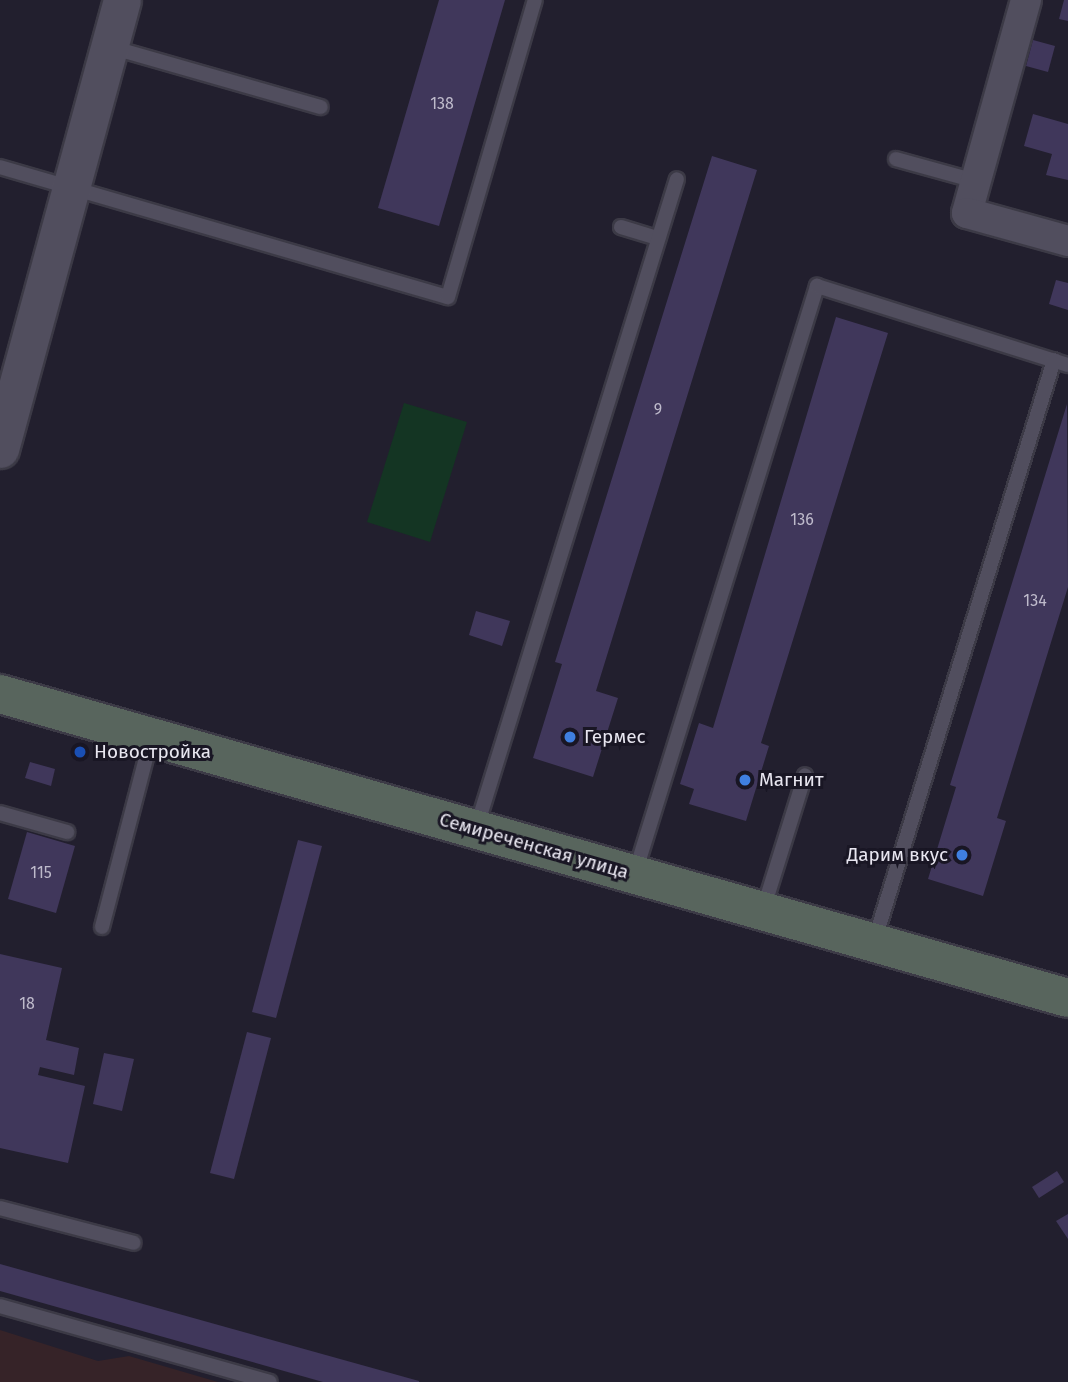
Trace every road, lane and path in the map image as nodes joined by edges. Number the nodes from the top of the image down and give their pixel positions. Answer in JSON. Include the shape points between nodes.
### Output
{"nodes":[{"id":1,"x":122,"y":0,"type":"edge"},
{"id":2,"x":535,"y":0,"type":"edge"},
{"id":3,"x":1026,"y":0,"type":"edge"},
{"id":4,"x":109,"y":47,"type":"junction"},
{"id":5,"x":321,"y":107,"type":"dead end"},
{"id":6,"x":896,"y":159,"type":"dead end"},
{"id":7,"x":0,"y":167,"type":"edge"},
{"id":8,"x":677,"y":179,"type":"dead end"},
{"id":9,"x":976,"y":181,"type":"junction"},
{"id":10,"x":70,"y":187,"type":"junction"},
{"id":11,"x":621,"y":227,"type":"dead end"},
{"id":12,"x":658,"y":238,"type":"junction"},
{"id":13,"x":1068,"y":241,"type":"edge"},
{"id":14,"x":1061,"y":362,"type":"edge"},
{"id":15,"x":0,"y":446,"type":"edge"},
{"id":16,"x":0,"y":694,"type":"edge"},
{"id":17,"x":151,"y":737,"type":"junction"},
{"id":18,"x":805,"y":775,"type":"dead end"},
{"id":19,"x":0,"y":813,"type":"edge"},
{"id":20,"x":476,"y":830,"type":"junction"},
{"id":21,"x":66,"y":832,"type":"dead end"},
{"id":22,"x":635,"y":874,"type":"junction"},
{"id":23,"x":763,"y":911,"type":"junction"},
{"id":24,"x":102,"y":928,"type":"dead end"},
{"id":25,"x":874,"y":943,"type":"junction"},
{"id":26,"x":1068,"y":998,"type":"edge"},
{"id":27,"x":0,"y":1208,"type":"edge"},
{"id":28,"x":134,"y":1243,"type":"dead end"},
{"id":29,"x":0,"y":1306,"type":"edge"},
{"id":30,"x":270,"y":1382,"type":"edge"}],
"edges":[{"from":1,"to":4,"type":"street"},
{"from":2,"to":10,"type":"lane","via":[[448,298]]},
{"from":3,"to":9,"type":"street"},
{"from":4,"to":5,"type":"lane"},
{"from":4,"to":10,"type":"street"},
{"from":6,"to":9,"type":"lane"},
{"from":7,"to":10,"type":"lane"},
{"from":8,"to":12,"type":"lane"},
{"from":9,"to":13,"type":"street","via":[[967,214]]},
{"from":10,"to":15,"type":"street"},
{"from":11,"to":12,"type":"lane"},
{"from":12,"to":20,"type":"lane"},
{"from":14,"to":22,"type":"lane","via":[[817,286]]},
{"from":14,"to":25,"type":"lane"},
{"from":16,"to":17,"type":"main road","name":"Семиреченская улица"},
{"from":17,"to":20,"type":"main road","name":"Семиреченская улица"},
{"from":17,"to":24,"type":"lane"},
{"from":18,"to":23,"type":"lane"},
{"from":19,"to":21,"type":"lane"},
{"from":20,"to":22,"type":"main road","name":"Семиреченская улица"},
{"from":22,"to":23,"type":"main road","name":"Семиреченская улица"},
{"from":23,"to":25,"type":"main road","name":"Семиреченская улица"},
{"from":25,"to":26,"type":"main road","name":"Семиреченская улица"},
{"from":27,"to":28,"type":"lane"},
{"from":29,"to":30,"type":"lane"}]}
